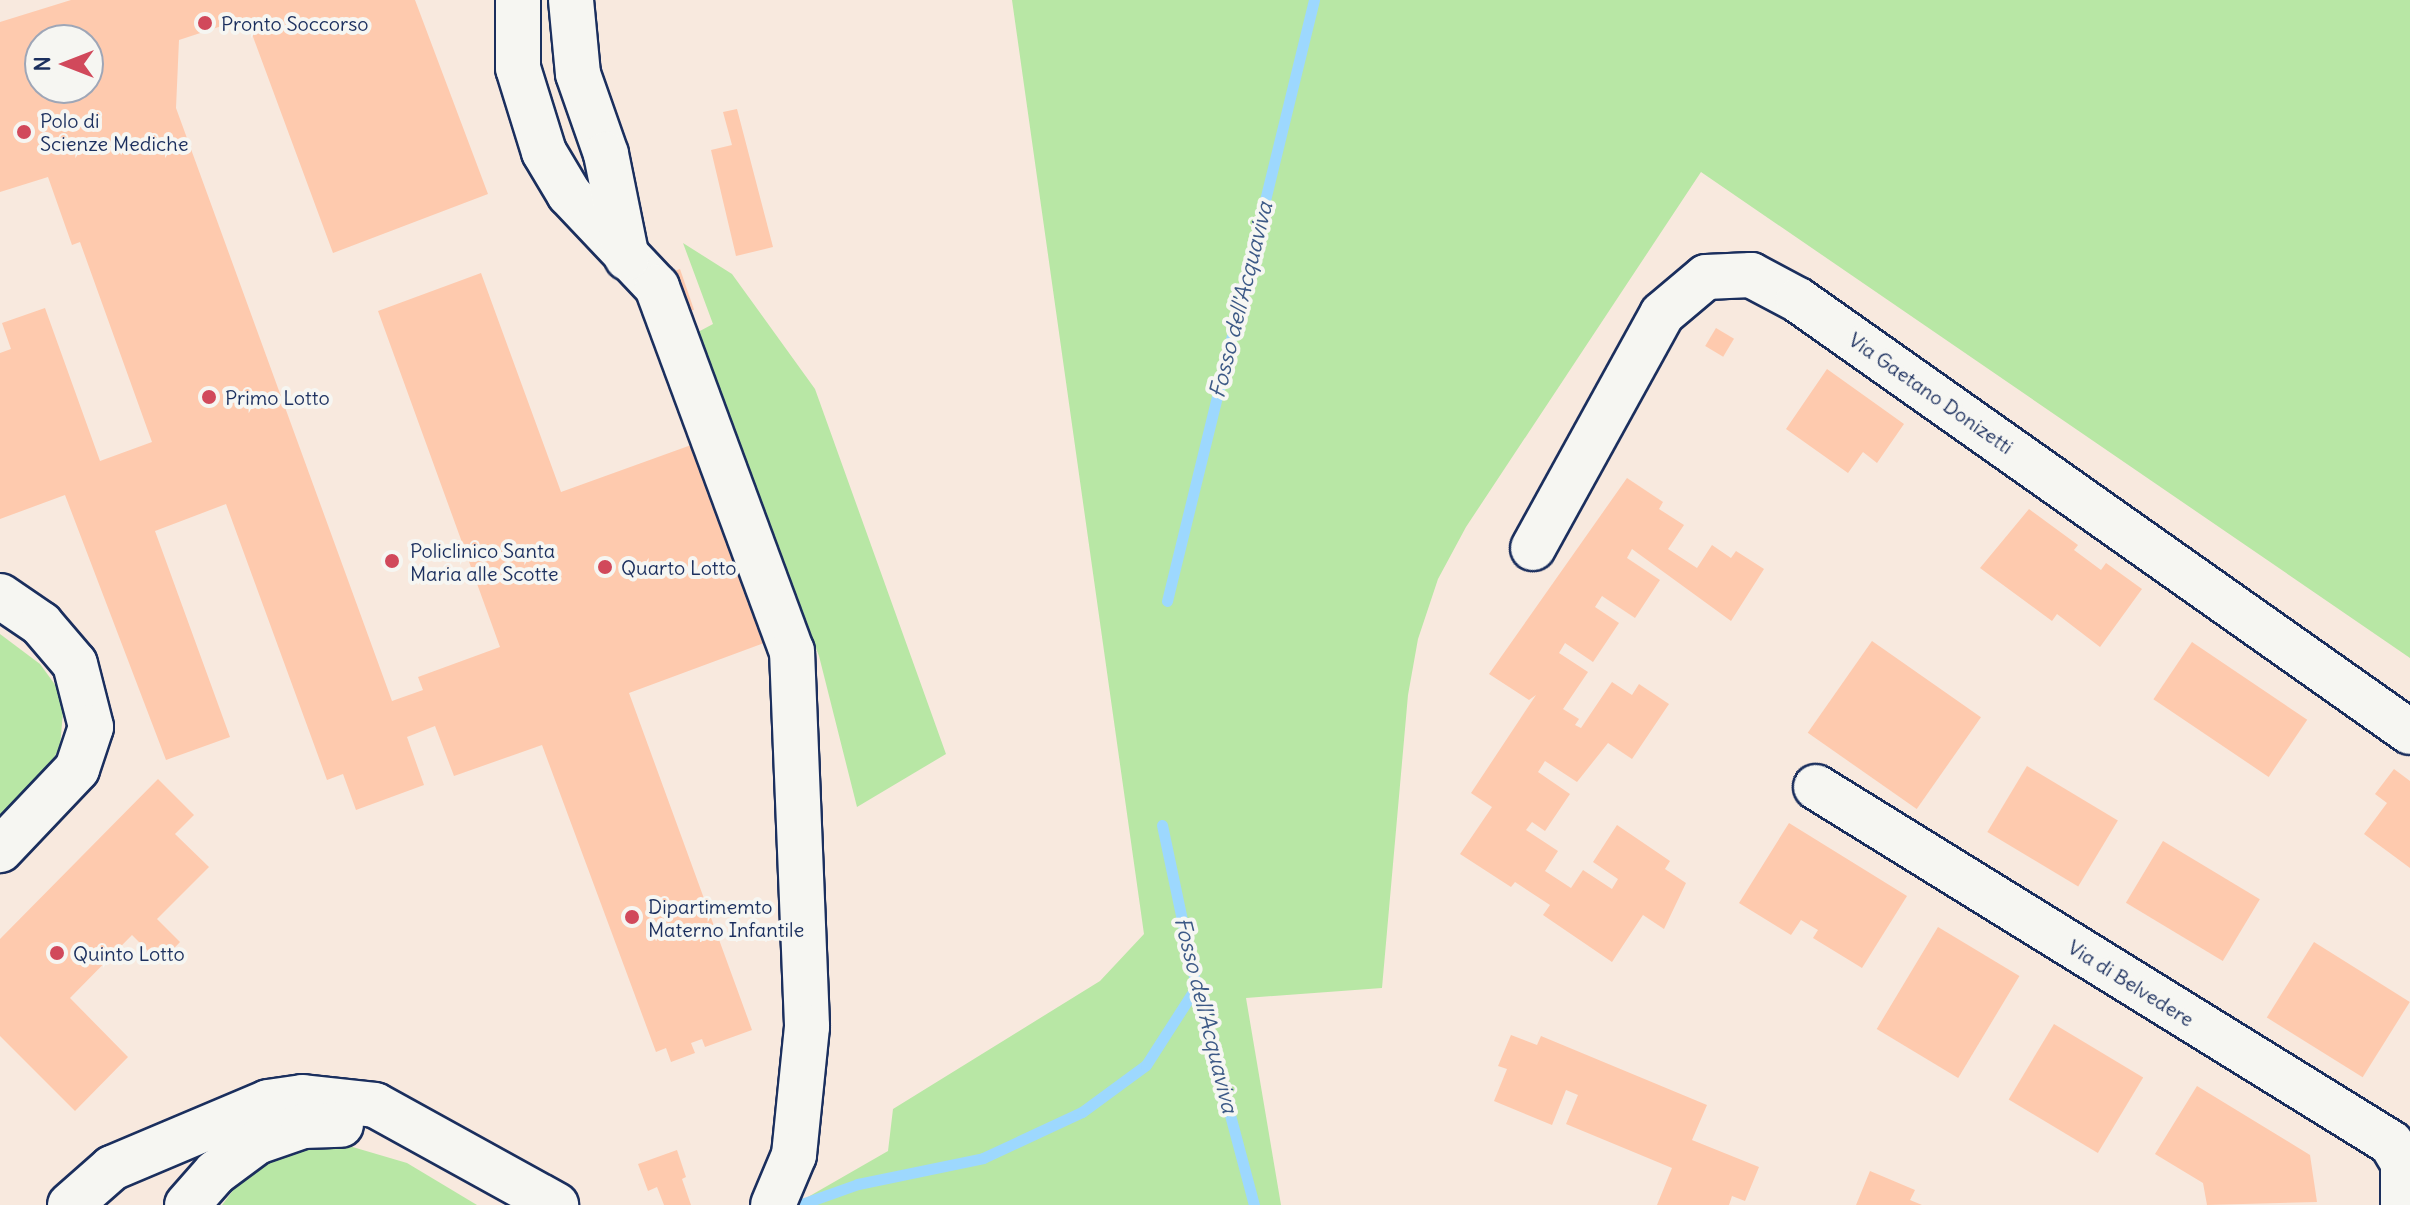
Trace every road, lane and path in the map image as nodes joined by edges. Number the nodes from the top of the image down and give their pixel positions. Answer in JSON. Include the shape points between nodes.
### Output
{"nodes":[{"id":1,"x":518,"y":0,"type":"edge"},
{"id":2,"x":571,"y":0,"type":"edge"},
{"id":3,"x":624,"y":249,"type":"junction"},
{"id":4,"x":1533,"y":548,"type":"dead end"},
{"id":5,"x":0,"y":596,"type":"edge"},
{"id":6,"x":2410,"y":732,"type":"edge"},
{"id":7,"x":1816,"y":787,"type":"dead end"},
{"id":8,"x":0,"y":850,"type":"edge"},
{"id":9,"x":70,"y":1205,"type":"edge"},
{"id":10,"x":187,"y":1205,"type":"edge"},
{"id":11,"x":509,"y":1205,"type":"edge"},
{"id":12,"x":556,"y":1205,"type":"edge"},
{"id":13,"x":754,"y":1205,"type":"edge"},
{"id":14,"x":773,"y":1205,"type":"edge"},
{"id":15,"x":2403,"y":1205,"type":"edge"}],
"edges":[{"from":1,"to":3,"type":"street","via":[[518,68],[544,152],[569,194]]},
{"from":2,"to":3,"type":"street","via":[[578,74],[606,154]]},
{"from":3,"to":13,"type":"street","via":[[770,638],[784,695],[789,1082],[779,1162]]},
{"from":3,"to":14,"type":"street","via":[[657,287],[782,620],[796,672],[807,1027],[794,1155]]},
{"from":4,"to":6,"type":"street","name":"Via Gaetano Donizetti","via":[[1662,314],[1706,277],[1751,275],[1798,300]]},
{"from":5,"to":8,"type":"street","via":[[41,624],[75,664],[91,727],[77,769]]},
{"from":7,"to":15,"type":"street","name":"Via di Belvedere","via":[[2391,1143],[2403,1163]]},
{"from":9,"to":12,"type":"street","via":[[112,1168],[268,1102],[303,1097],[375,1105]]},
{"from":10,"to":11,"type":"street","via":[[215,1173],[257,1142],[319,1124],[368,1129]]}]}
